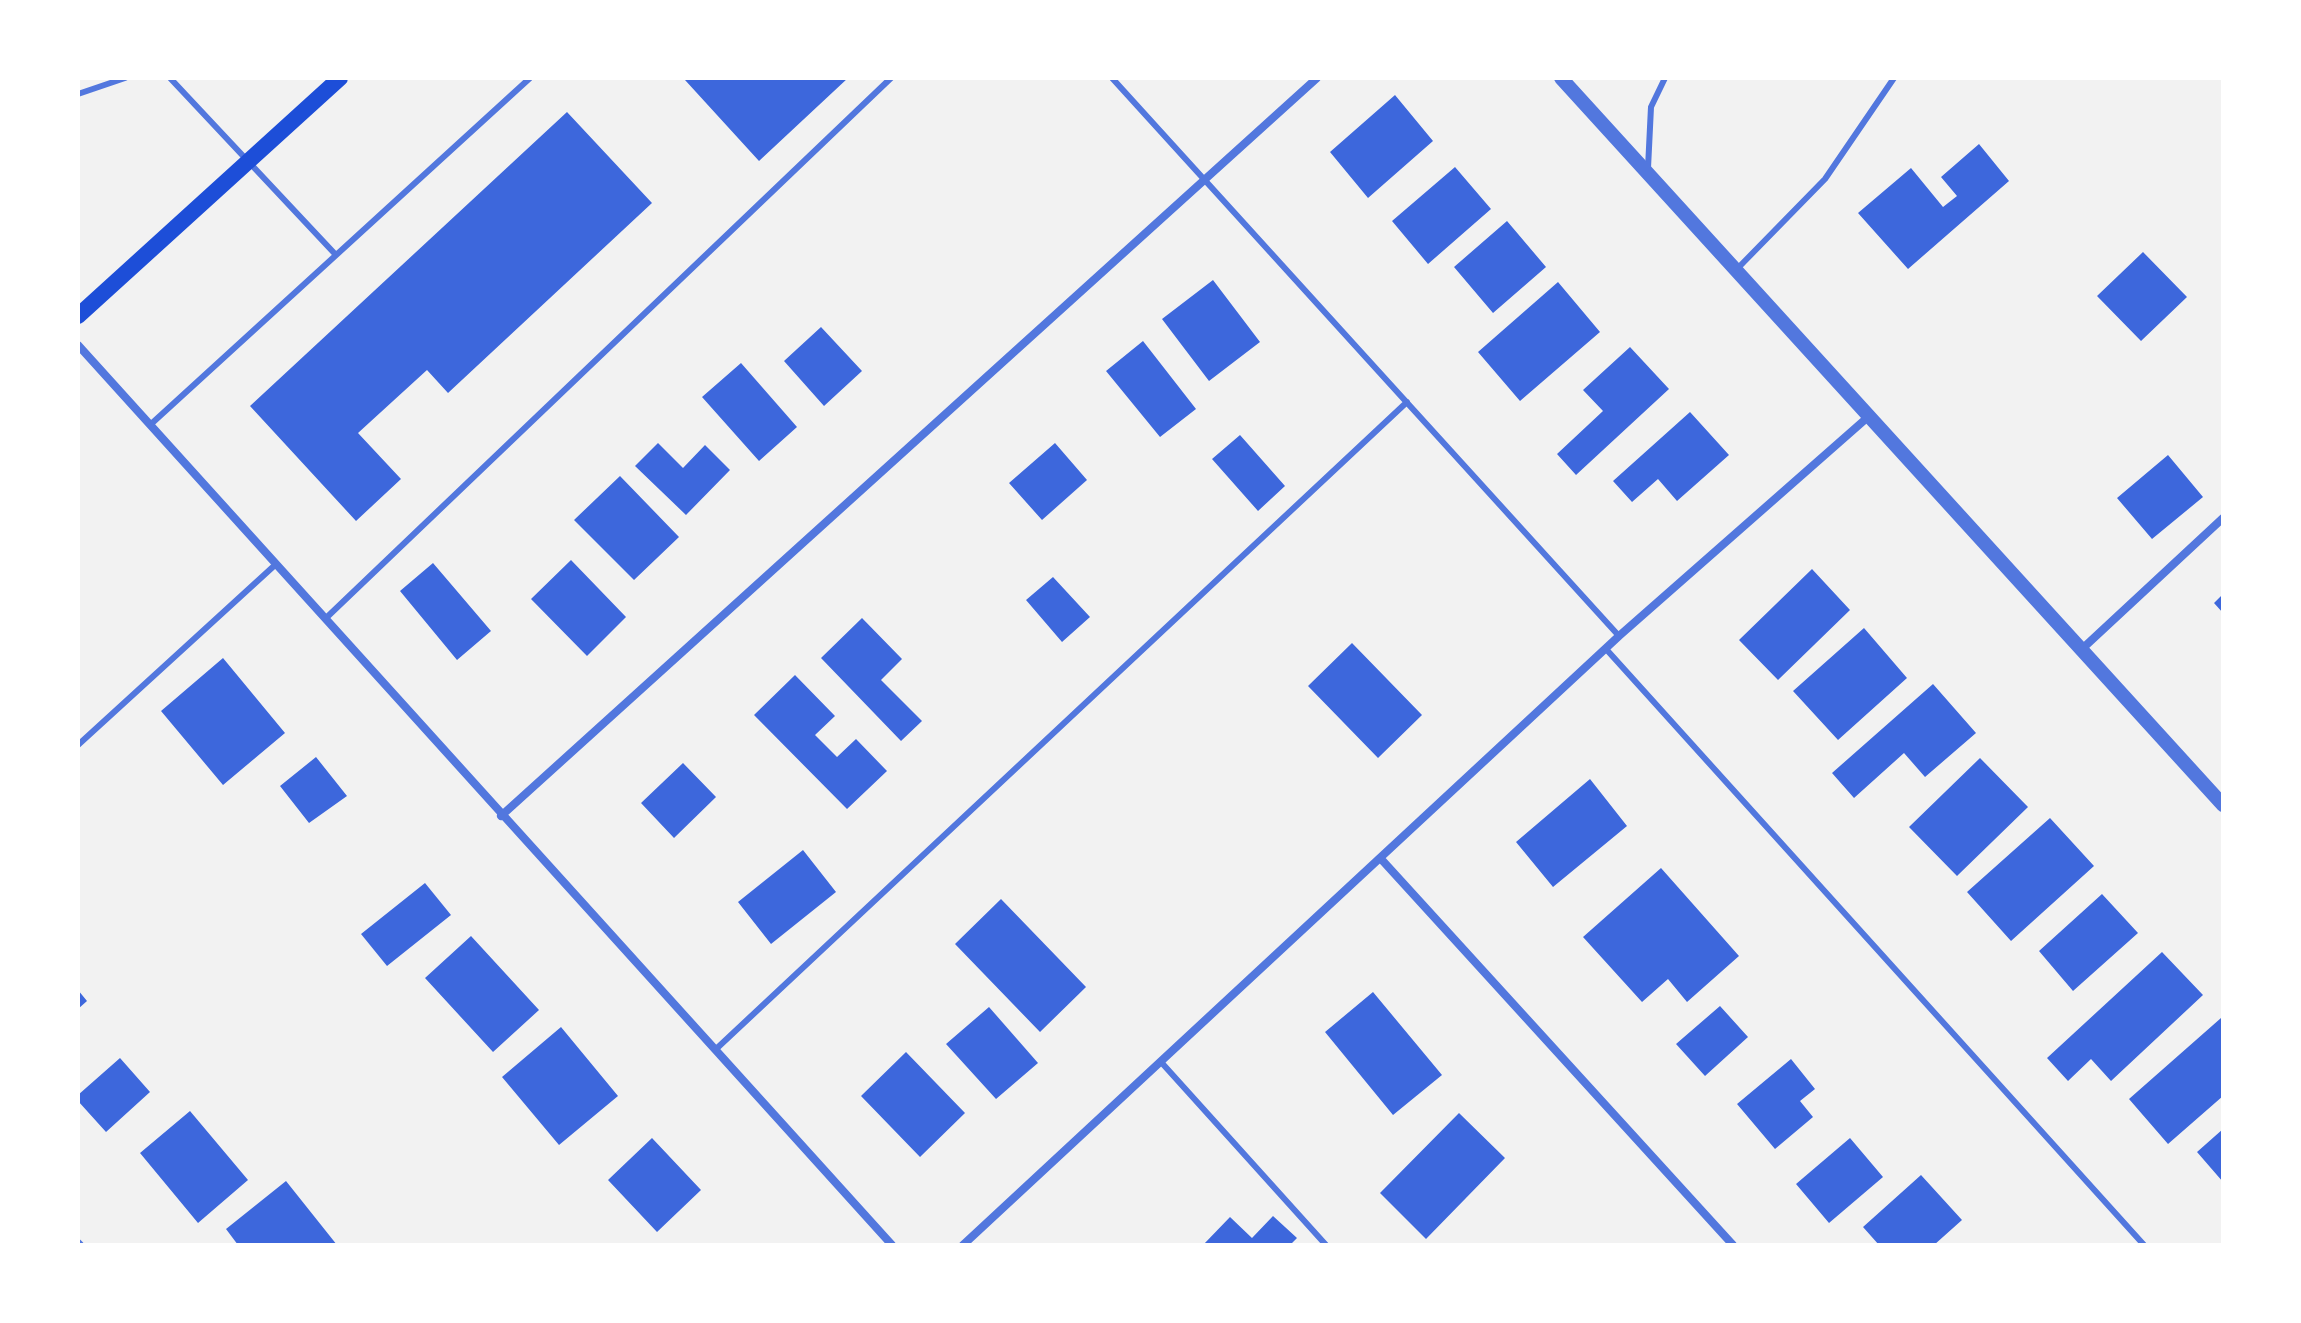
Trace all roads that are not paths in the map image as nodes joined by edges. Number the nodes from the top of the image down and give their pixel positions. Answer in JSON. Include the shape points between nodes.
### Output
{"nodes":[{"id":1,"x":125,"y":78,"type":"edge"},
{"id":2,"x":170,"y":78,"type":"edge"},
{"id":3,"x":340,"y":78,"type":"edge"},
{"id":4,"x":530,"y":78,"type":"edge"},
{"id":5,"x":891,"y":78,"type":"edge"},
{"id":6,"x":1112,"y":78,"type":"edge"},
{"id":7,"x":1317,"y":78,"type":"edge"},
{"id":8,"x":1561,"y":78,"type":"edge"},
{"id":9,"x":1665,"y":78,"type":"edge"},
{"id":10,"x":1894,"y":78,"type":"edge"},
{"id":11,"x":78,"y":94,"type":"edge"},
{"id":12,"x":247,"y":162,"type":"junction"},
{"id":13,"x":1648,"y":172,"type":"junction"},
{"id":14,"x":1204,"y":180,"type":"junction"},
{"id":15,"x":336,"y":255,"type":"junction"},
{"id":16,"x":1736,"y":270,"type":"junction"},
{"id":17,"x":78,"y":316,"type":"edge"},
{"id":18,"x":78,"y":345,"type":"edge"},
{"id":19,"x":1407,"y":402,"type":"junction"},
{"id":20,"x":1868,"y":417,"type":"junction"},
{"id":21,"x":150,"y":425,"type":"junction"},
{"id":22,"x":2223,"y":518,"type":"edge"},
{"id":23,"x":275,"y":565,"type":"junction"},
{"id":24,"x":325,"y":619,"type":"junction"},
{"id":25,"x":1619,"y":636,"type":"junction"},
{"id":26,"x":1606,"y":649,"type":"junction"},
{"id":27,"x":2082,"y":649,"type":"junction"},
{"id":28,"x":78,"y":745,"type":"edge"},
{"id":29,"x":2223,"y":805,"type":"edge"},
{"id":30,"x":501,"y":816,"type":"junction"},
{"id":31,"x":1382,"y":860,"type":"junction"},
{"id":32,"x":715,"y":1050,"type":"junction"},
{"id":33,"x":1161,"y":1062,"type":"junction"},
{"id":34,"x":892,"y":1245,"type":"edge"},
{"id":35,"x":963,"y":1245,"type":"edge"},
{"id":36,"x":1326,"y":1245,"type":"edge"},
{"id":37,"x":1733,"y":1245,"type":"edge"},
{"id":38,"x":2144,"y":1245,"type":"edge"}],
"edges":[{"from":1,"to":11,"type":"lane"},
{"from":2,"to":12,"type":"lane"},
{"from":3,"to":12,"type":"main road"},
{"from":4,"to":15,"type":"lane"},
{"from":5,"to":24,"type":"lane"},
{"from":6,"to":14,"type":"lane"},
{"from":7,"to":14,"type":"street"},
{"from":8,"to":13,"type":"street"},
{"from":9,"to":13,"type":"lane","via":[[1651,107]]},
{"from":10,"to":16,"type":"lane","via":[[1825,179]]},
{"from":12,"to":15,"type":"lane"},
{"from":12,"to":17,"type":"main road"},
{"from":13,"to":16,"type":"street"},
{"from":14,"to":19,"type":"lane"},
{"from":14,"to":30,"type":"street"},
{"from":15,"to":21,"type":"lane"},
{"from":16,"to":20,"type":"street"},
{"from":18,"to":21,"type":"street"},
{"from":19,"to":25,"type":"lane"},
{"from":19,"to":32,"type":"lane"},
{"from":20,"to":25,"type":"street"},
{"from":20,"to":27,"type":"street"},
{"from":21,"to":23,"type":"street"},
{"from":22,"to":27,"type":"street"},
{"from":23,"to":24,"type":"street"},
{"from":23,"to":28,"type":"lane"},
{"from":24,"to":30,"type":"street"},
{"from":25,"to":26,"type":"street"},
{"from":26,"to":31,"type":"street"},
{"from":26,"to":38,"type":"lane"},
{"from":27,"to":29,"type":"street"},
{"from":30,"to":32,"type":"street"},
{"from":31,"to":33,"type":"street"},
{"from":31,"to":37,"type":"street"},
{"from":32,"to":34,"type":"street"},
{"from":33,"to":35,"type":"street"},
{"from":33,"to":36,"type":"lane"}]}
